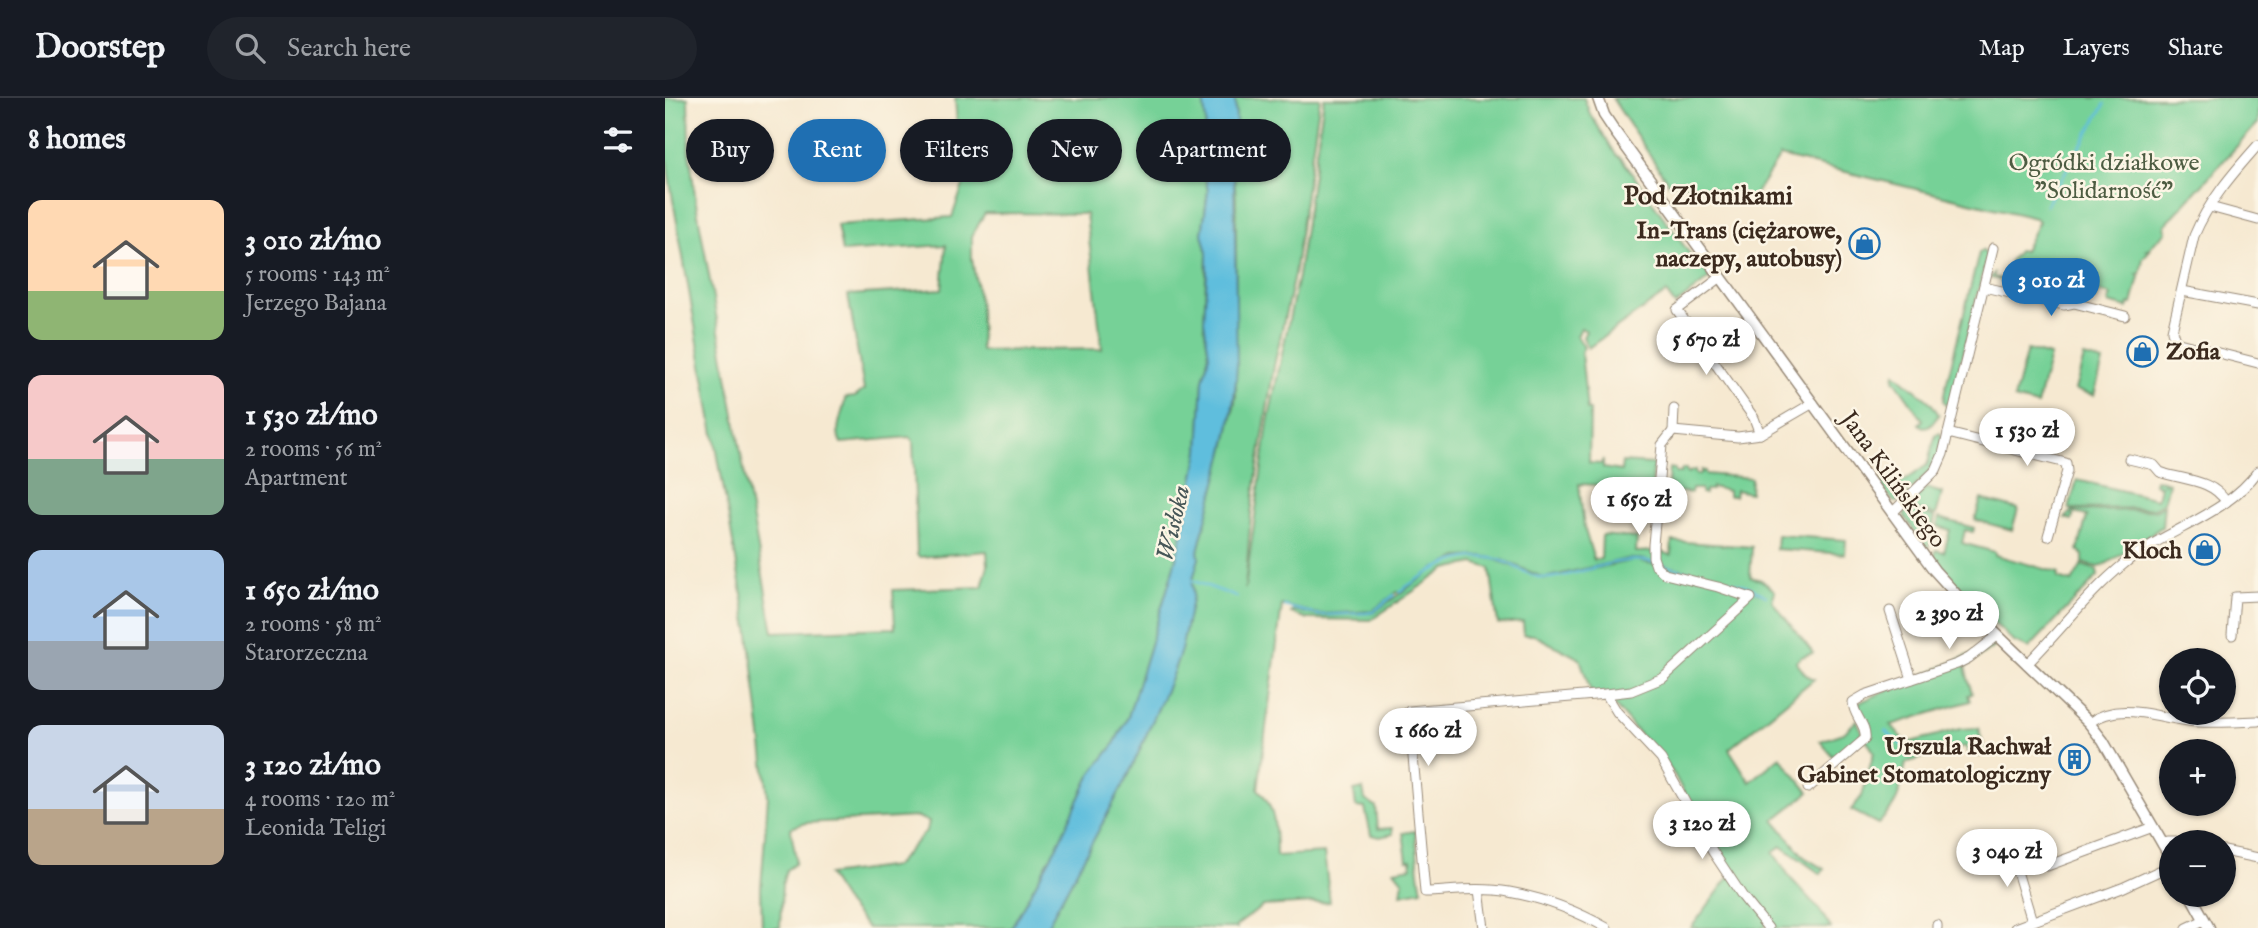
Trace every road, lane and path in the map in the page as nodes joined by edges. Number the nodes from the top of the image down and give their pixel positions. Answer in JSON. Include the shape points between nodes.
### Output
{"nodes":[{"id":1,"x":1598,"y":98,"type":"edge"},
{"id":2,"x":2258,"y":145,"type":"edge"},
{"id":3,"x":2210,"y":206,"type":"junction"},
{"id":4,"x":2258,"y":220,"type":"edge"},
{"id":5,"x":1993,"y":248,"type":"dead end"},
{"id":6,"x":1721,"y":277,"type":"junction"},
{"id":7,"x":1984,"y":287,"type":"junction"},
{"id":8,"x":2182,"y":291,"type":"junction"},
{"id":9,"x":2258,"y":305,"type":"edge"},
{"id":10,"x":2126,"y":316,"type":"dead end"},
{"id":11,"x":2258,"y":363,"type":"edge"},
{"id":12,"x":1813,"y":403,"type":"junction"},
{"id":13,"x":1674,"y":409,"type":"dead end"},
{"id":14,"x":1673,"y":431,"type":"junction"},
{"id":15,"x":1948,"y":433,"type":"junction"},
{"id":16,"x":1760,"y":434,"type":"junction"},
{"id":17,"x":2129,"y":459,"type":"dead end"},
{"id":18,"x":2258,"y":471,"type":"edge"},
{"id":19,"x":2226,"y":502,"type":"junction"},
{"id":20,"x":1892,"y":513,"type":"junction"},
{"id":21,"x":2048,"y":536,"type":"dead end"},
{"id":22,"x":2258,"y":596,"type":"edge"},
{"id":23,"x":1890,"y":611,"type":"dead end"},
{"id":24,"x":2232,"y":635,"type":"dead end"},
{"id":25,"x":1997,"y":636,"type":"junction"},
{"id":26,"x":2027,"y":664,"type":"junction"},
{"id":27,"x":1912,"y":679,"type":"junction"},
{"id":28,"x":1606,"y":694,"type":"junction"},
{"id":29,"x":2258,"y":722,"type":"edge"},
{"id":30,"x":2089,"y":723,"type":"junction"},
{"id":31,"x":1808,"y":788,"type":"dead end"},
{"id":32,"x":2153,"y":827,"type":"junction"},
{"id":33,"x":2159,"y":838,"type":"edge"},
{"id":34,"x":2010,"y":848,"type":"dead end"},
{"id":35,"x":2236,"y":853,"type":"edge"},
{"id":36,"x":2258,"y":858,"type":"edge"},
{"id":37,"x":2047,"y":866,"type":"dead end"},
{"id":38,"x":2159,"y":870,"type":"edge"},
{"id":39,"x":1479,"y":890,"type":"junction"},
{"id":40,"x":2197,"y":907,"type":"edge"},
{"id":41,"x":2032,"y":921,"type":"junction"},
{"id":42,"x":2206,"y":924,"type":"edge"},
{"id":43,"x":1483,"y":928,"type":"edge"},
{"id":44,"x":1607,"y":928,"type":"edge"},
{"id":45,"x":1768,"y":928,"type":"edge"},
{"id":46,"x":2015,"y":928,"type":"edge"},
{"id":47,"x":2187,"y":928,"type":"edge"}],
"edges":[{"from":1,"to":6,"type":"street","name":"Jana Kilińskiego","via":[[1616,133]]},
{"from":2,"to":3,"type":"street"},
{"from":3,"to":4,"type":"street"},
{"from":3,"to":8,"type":"street","via":[[2194,236]]},
{"from":5,"to":7,"type":"street"},
{"from":6,"to":12,"type":"street","name":"Jana Kilińskiego"},
{"from":6,"to":16,"type":"street","via":[[1677,310],[1754,418]]},
{"from":7,"to":10,"type":"street"},
{"from":7,"to":15,"type":"street"},
{"from":8,"to":9,"type":"street"},
{"from":8,"to":11,"type":"street","via":[[2172,331],[2175,340]]},
{"from":12,"to":16,"type":"street"},
{"from":12,"to":20,"type":"street","name":"Jana Kilińskiego"},
{"from":13,"to":14,"type":"street"},
{"from":14,"to":16,"type":"street","via":[[1738,437]]},
{"from":14,"to":28,"type":"street","via":[[1662,445],[1656,566],[1665,574],[1751,598],[1663,678],[1631,691]]},
{"from":15,"to":20,"type":"street","via":[[1936,470]]},
{"from":15,"to":21,"type":"street","via":[[2066,463]]},
{"from":17,"to":19,"type":"street","via":[[2210,486]]},
{"from":18,"to":19,"type":"street"},
{"from":19,"to":26,"type":"street","via":[[2125,562]]},
{"from":20,"to":25,"type":"street","name":"Jana Kilińskiego","via":[[1949,588]]},
{"from":22,"to":24,"type":"street","via":[[2235,597]]},
{"from":23,"to":27,"type":"street"},
{"from":25,"to":26,"type":"street","name":"Jana Kilińskiego"},
{"from":25,"to":27,"type":"street","via":[[1969,658]]},
{"from":26,"to":30,"type":"street","name":"Jana Kilińskiego"},
{"from":27,"to":31,"type":"street","via":[[1853,702],[1865,738]]},
{"from":28,"to":39,"type":"street","via":[[1409,711],[1425,892]]},
{"from":28,"to":45,"type":"street","via":[[1661,759],[1713,852]]},
{"from":29,"to":30,"type":"street","via":[[2194,722],[2123,711]]},
{"from":30,"to":32,"type":"street","name":"Jana Kilińskiego"},
{"from":32,"to":33,"type":"street","name":"Jana Kilińskiego"},
{"from":32,"to":37,"type":"street"},
{"from":34,"to":41,"type":"street"},
{"from":35,"to":36,"type":"street"},
{"from":38,"to":41,"type":"street"},
{"from":39,"to":43,"type":"street"},
{"from":39,"to":44,"type":"street","via":[[1507,891],[1551,903]]},
{"from":40,"to":42,"type":"street"},
{"from":41,"to":46,"type":"street"},
{"from":42,"to":47,"type":"street"}]}
